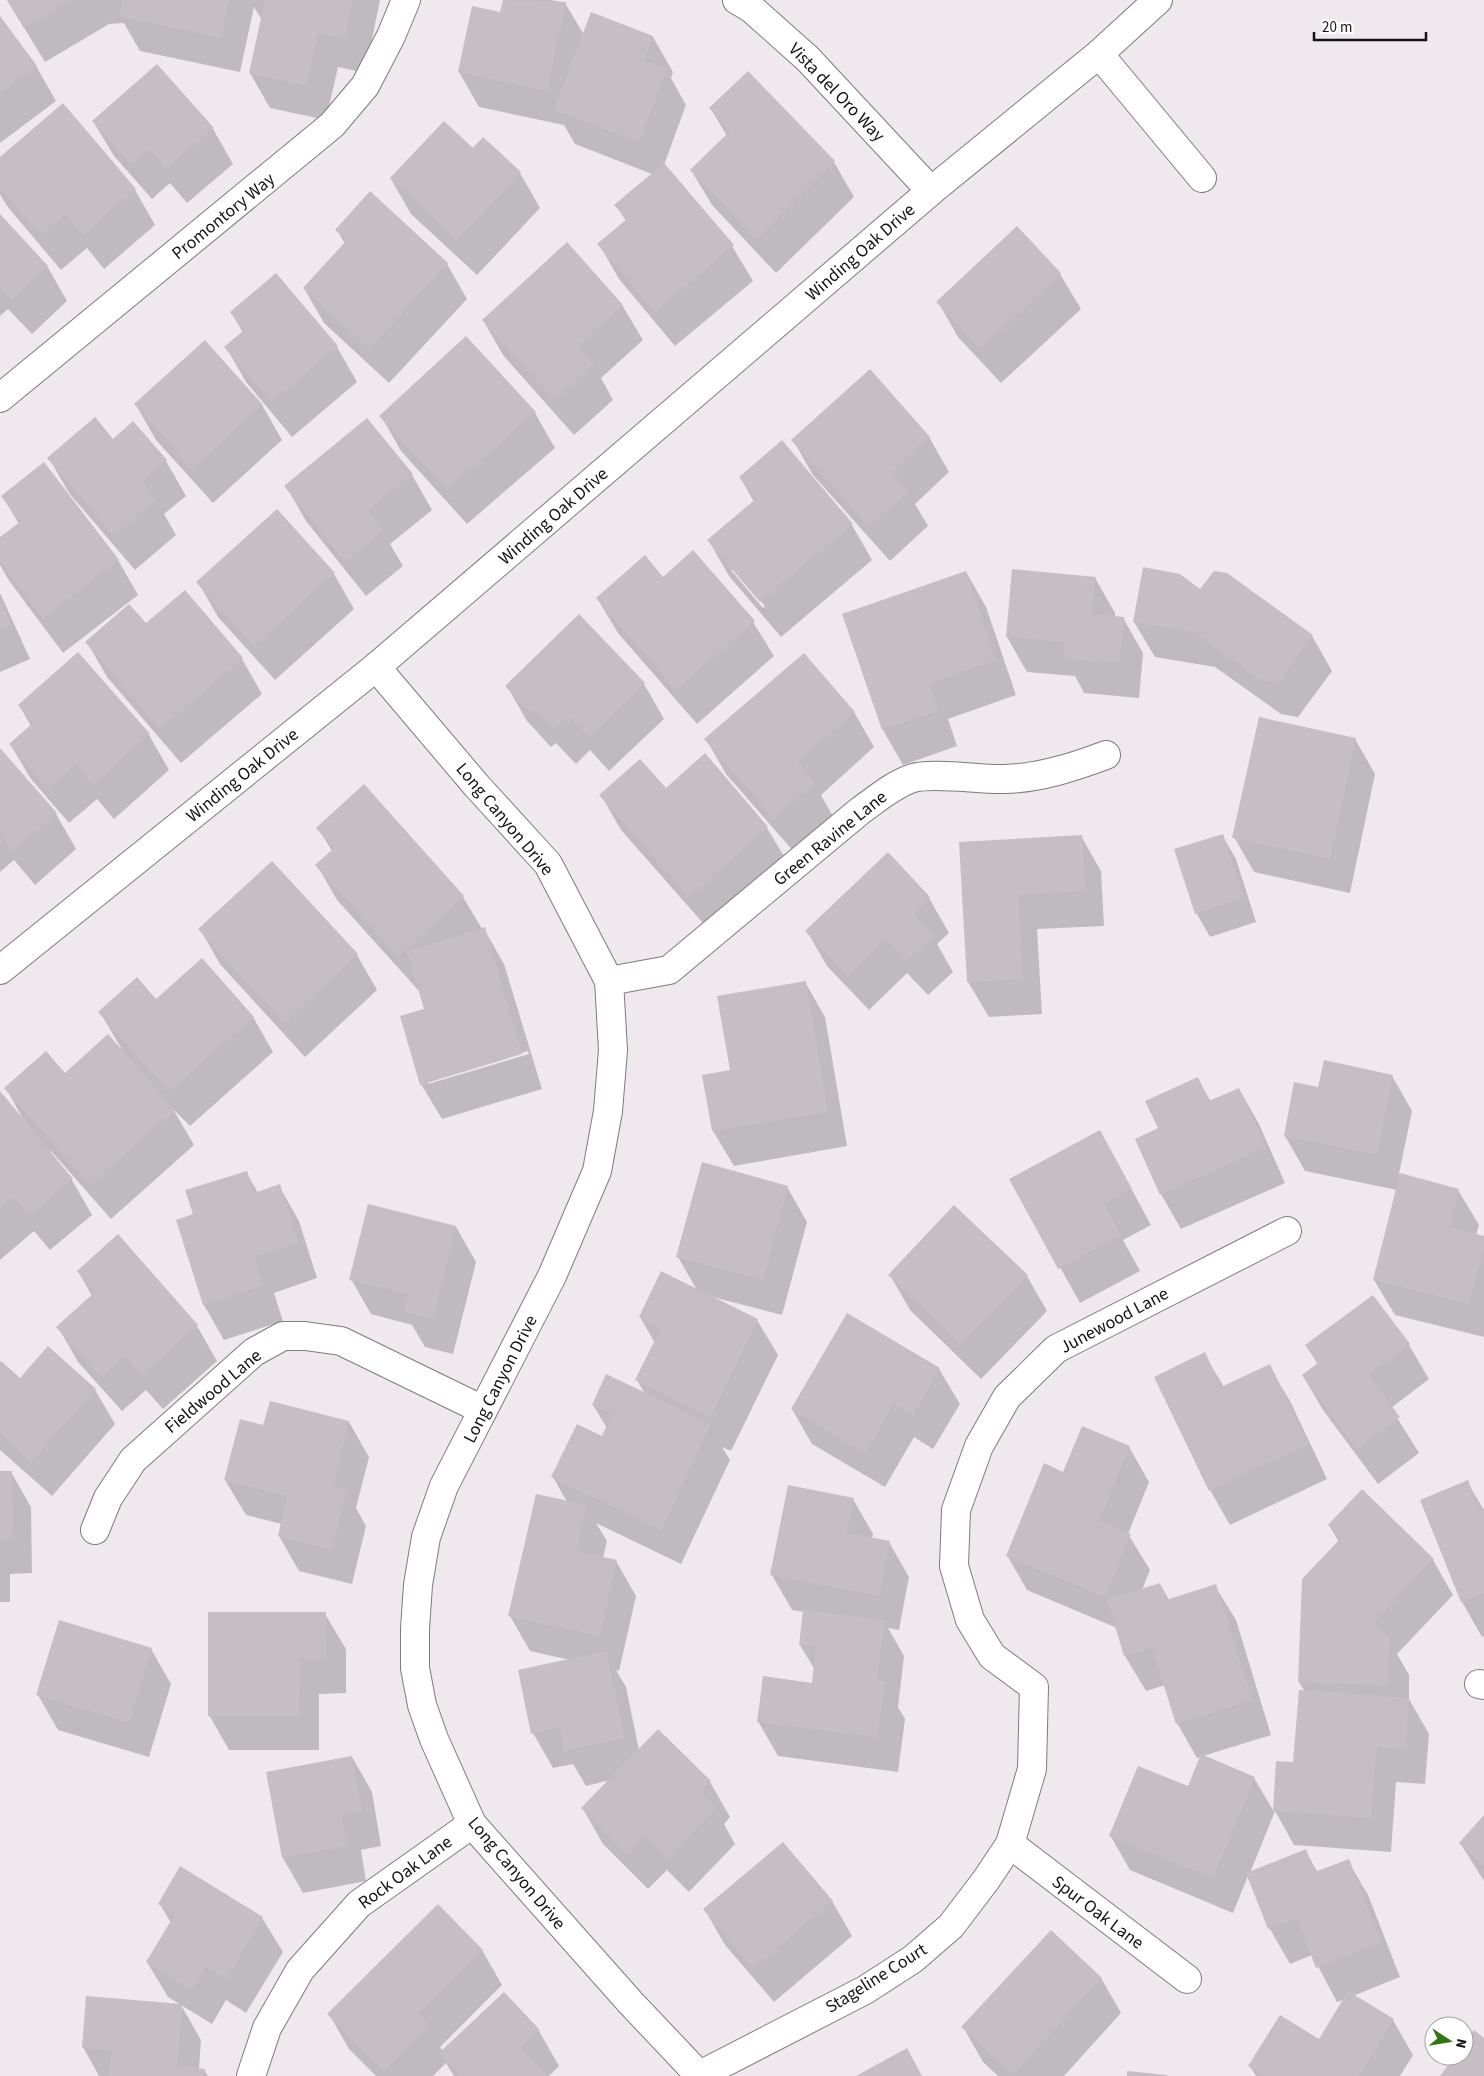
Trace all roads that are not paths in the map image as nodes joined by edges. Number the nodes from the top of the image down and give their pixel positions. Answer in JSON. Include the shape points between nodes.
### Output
{"nodes":[{"id":1,"x":406,"y":0,"type":"edge"},
{"id":2,"x":736,"y":0,"type":"edge"},
{"id":3,"x":1158,"y":0,"type":"edge"},
{"id":4,"x":1099,"y":54,"type":"junction"},
{"id":5,"x":1202,"y":178,"type":"dead end"},
{"id":6,"x":931,"y":191,"type":"junction"},
{"id":7,"x":0,"y":398,"type":"edge"},
{"id":8,"x":376,"y":667,"type":"junction"},
{"id":9,"x":1106,"y":755,"type":"dead end"},
{"id":10,"x":0,"y":970,"type":"edge"},
{"id":11,"x":608,"y":981,"type":"junction"},
{"id":12,"x":1287,"y":1231,"type":"dead end"},
{"id":13,"x":483,"y":1410,"type":"junction"},
{"id":14,"x":95,"y":1530,"type":"dead end"},
{"id":15,"x":1034,"y":1687,"type":"joint"},
{"id":16,"x":472,"y":1824,"type":"junction"},
{"id":17,"x":1010,"y":1844,"type":"junction"},
{"id":18,"x":1187,"y":1979,"type":"dead end"},
{"id":19,"x":700,"y":2075,"type":"edge"},
{"id":20,"x":251,"y":2076,"type":"edge"}],
"edges":[{"from":1,"to":7,"type":"street","name":"Promontory Way","via":[[365,86],[332,125]]},
{"from":2,"to":6,"type":"street","name":"Vista del Oro Way","via":[[752,9],[808,59]]},
{"from":3,"to":4,"type":"street","name":"Winding Oak Drive"},
{"from":4,"to":5,"type":"street"},
{"from":4,"to":6,"type":"street","name":"Winding Oak Drive"},
{"from":6,"to":8,"type":"street","name":"Winding Oak Drive"},
{"from":8,"to":10,"type":"street","name":"Winding Oak Drive"},
{"from":8,"to":11,"type":"street","name":"Long Canyon Drive","via":[[548,864]]},
{"from":9,"to":11,"type":"street","name":"Green Ravine Lane","via":[[1056,771],[1008,779],[914,778],[860,810],[670,970]]},
{"from":11,"to":13,"type":"street","name":"Long Canyon Drive","via":[[613,1050],[608,1111],[597,1171],[552,1276]]},
{"from":12,"to":15,"type":"street","name":"Junewood Lane","via":[[1056,1349],[1008,1397],[979,1446],[956,1510],[954,1566],[970,1620],[992,1656]]},
{"from":13,"to":14,"type":"street","name":"Fieldwood Lane","via":[[341,1341],[284,1336],[254,1352],[133,1460],[108,1498]]},
{"from":13,"to":16,"type":"street","name":"Long Canyon Drive","via":[[444,1486],[426,1537],[415,1629],[415,1668],[422,1705]]},
{"from":15,"to":17,"type":"street","name":"Stageline Court","via":[[1032,1769]]},
{"from":16,"to":19,"type":"street","name":"Long Canyon Drive"},
{"from":16,"to":20,"type":"street","name":"Rock Oak Lane","via":[[359,1904],[300,1970],[267,2028]]},
{"from":17,"to":18,"type":"street","name":"Spur Oak Lane"},
{"from":17,"to":19,"type":"street","name":"Stageline Court","via":[[951,1926],[913,1959],[865,1990]]}]}
